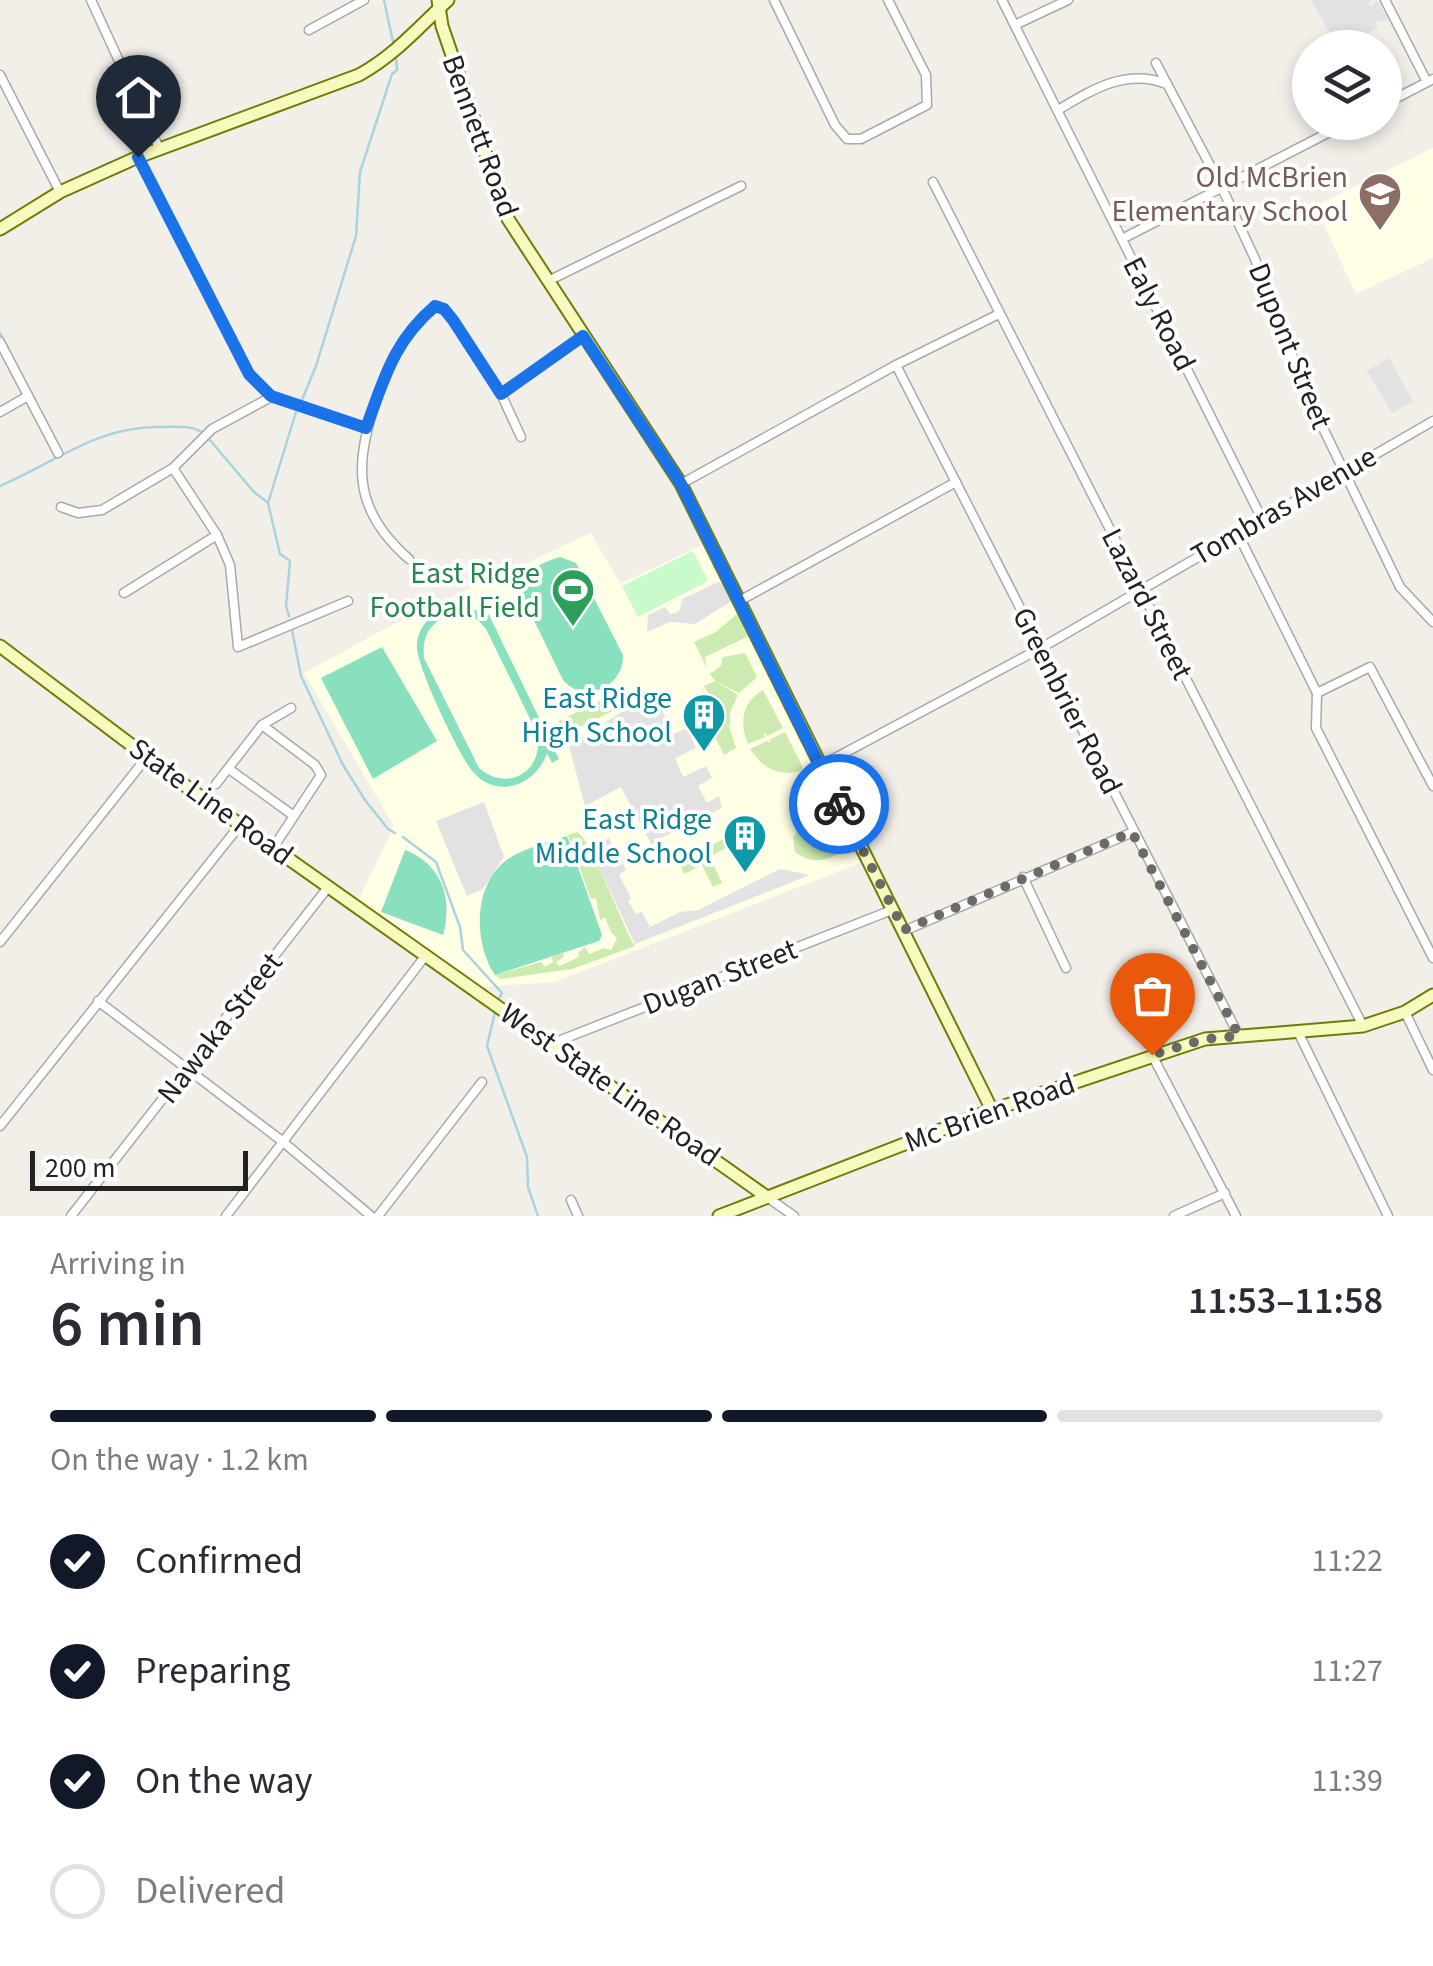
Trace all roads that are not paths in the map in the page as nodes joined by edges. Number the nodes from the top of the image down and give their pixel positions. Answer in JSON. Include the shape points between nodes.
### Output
{"nodes":[{"id":1,"x":91,"y":0,"type":"edge"},
{"id":2,"x":364,"y":0,"type":"edge"},
{"id":3,"x":774,"y":0,"type":"edge"},
{"id":4,"x":888,"y":0,"type":"edge"},
{"id":5,"x":1002,"y":0,"type":"edge"},
{"id":6,"x":1068,"y":0,"type":"edge"},
{"id":7,"x":1385,"y":0,"type":"edge"},
{"id":8,"x":442,"y":3,"type":"edge"},
{"id":9,"x":1015,"y":25,"type":"junction"},
{"id":10,"x":309,"y":30,"type":"dead end"},
{"id":11,"x":1156,"y":63,"type":"dead end"},
{"id":12,"x":0,"y":75,"type":"edge"},
{"id":13,"x":1430,"y":80,"type":"edge"},
{"id":14,"x":1167,"y":84,"type":"junction"},
{"id":15,"x":1402,"y":95,"type":"edge"},
{"id":16,"x":1058,"y":110,"type":"junction"},
{"id":17,"x":1314,"y":140,"type":"edge"},
{"id":18,"x":159,"y":148,"type":"junction"},
{"id":19,"x":138,"y":157,"type":"junction"},
{"id":20,"x":933,"y":182,"type":"dead end"},
{"id":21,"x":741,"y":186,"type":"dead end"},
{"id":22,"x":1222,"y":188,"type":"junction"},
{"id":23,"x":60,"y":192,"type":"junction"},
{"id":24,"x":0,"y":229,"type":"edge"},
{"id":25,"x":1122,"y":239,"type":"junction"},
{"id":26,"x":548,"y":281,"type":"junction"},
{"id":27,"x":999,"y":314,"type":"junction"},
{"id":28,"x":583,"y":336,"type":"junction"},
{"id":29,"x":0,"y":342,"type":"edge"},
{"id":30,"x":896,"y":366,"type":"junction"},
{"id":31,"x":501,"y":394,"type":"junction"},
{"id":32,"x":28,"y":396,"type":"junction"},
{"id":33,"x":271,"y":396,"type":"junction"},
{"id":34,"x":0,"y":412,"type":"edge"},
{"id":35,"x":1433,"y":421,"type":"edge"},
{"id":36,"x":366,"y":428,"type":"junction"},
{"id":37,"x":520,"y":438,"type":"dead end"},
{"id":38,"x":58,"y":453,"type":"dead end"},
{"id":39,"x":173,"y":468,"type":"junction"},
{"id":40,"x":1343,"y":472,"type":"junction"},
{"id":41,"x":956,"y":482,"type":"junction"},
{"id":42,"x":681,"y":484,"type":"junction"},
{"id":43,"x":61,"y":507,"type":"dead end"},
{"id":44,"x":1263,"y":521,"type":"junction"},
{"id":45,"x":1238,"y":534,"type":"junction"},
{"id":46,"x":217,"y":535,"type":"junction"},
{"id":47,"x":410,"y":560,"type":"dead end"},
{"id":48,"x":1140,"y":590,"type":"junction"},
{"id":49,"x":124,"y":593,"type":"dead end"},
{"id":50,"x":741,"y":600,"type":"junction"},
{"id":51,"x":348,"y":601,"type":"dead end"},
{"id":52,"x":1433,"y":622,"type":"edge"},
{"id":53,"x":0,"y":646,"type":"edge"},
{"id":54,"x":1041,"y":648,"type":"junction"},
{"id":55,"x":1317,"y":693,"type":"junction"},
{"id":56,"x":291,"y":708,"type":"dead end"},
{"id":57,"x":262,"y":725,"type":"junction"},
{"id":58,"x":147,"y":757,"type":"junction"},
{"id":59,"x":820,"y":766,"type":"junction"},
{"id":60,"x":230,"y":768,"type":"junction"},
{"id":61,"x":216,"y":784,"type":"dead end"},
{"id":62,"x":1433,"y":786,"type":"edge"},
{"id":63,"x":294,"y":816,"type":"junction"},
{"id":64,"x":240,"y":825,"type":"junction"},
{"id":65,"x":1132,"y":832,"type":"junction"},
{"id":66,"x":273,"y":848,"type":"junction"},
{"id":67,"x":1023,"y":878,"type":"junction"},
{"id":68,"x":329,"y":886,"type":"junction"},
{"id":69,"x":892,"y":910,"type":"junction"},
{"id":70,"x":904,"y":930,"type":"junction"},
{"id":71,"x":0,"y":942,"type":"edge"},
{"id":72,"x":426,"y":954,"type":"junction"},
{"id":73,"x":1433,"y":958,"type":"edge"},
{"id":74,"x":1066,"y":968,"type":"dead end"},
{"id":75,"x":1433,"y":996,"type":"edge"},
{"id":76,"x":98,"y":1001,"type":"junction"},
{"id":77,"x":1404,"y":1012,"type":"junction"},
{"id":78,"x":1363,"y":1026,"type":"junction"},
{"id":79,"x":1299,"y":1034,"type":"junction"},
{"id":80,"x":1239,"y":1036,"type":"junction"},
{"id":81,"x":548,"y":1045,"type":"junction"},
{"id":82,"x":1152,"y":1055,"type":"junction"},
{"id":83,"x":188,"y":1070,"type":"junction"},
{"id":84,"x":1433,"y":1070,"type":"edge"},
{"id":85,"x":482,"y":1082,"type":"dead end"},
{"id":86,"x":992,"y":1110,"type":"junction"},
{"id":87,"x":0,"y":1126,"type":"edge"},
{"id":88,"x":282,"y":1141,"type":"junction"},
{"id":89,"x":1225,"y":1193,"type":"junction"},
{"id":90,"x":768,"y":1197,"type":"junction"},
{"id":91,"x":571,"y":1200,"type":"dead end"},
{"id":92,"x":72,"y":1216,"type":"edge"},
{"id":93,"x":226,"y":1216,"type":"edge"},
{"id":94,"x":374,"y":1216,"type":"edge"},
{"id":95,"x":578,"y":1216,"type":"edge"},
{"id":96,"x":719,"y":1216,"type":"edge"},
{"id":97,"x":794,"y":1216,"type":"edge"},
{"id":98,"x":1174,"y":1216,"type":"edge"},
{"id":99,"x":1236,"y":1216,"type":"edge"},
{"id":100,"x":1388,"y":1216,"type":"edge"}],
"edges":[{"from":1,"to":18,"type":"street"},
{"from":2,"to":10,"type":"street"},
{"from":3,"to":4,"type":"street","via":[[846,139],[862,139],[928,104],[926,75]]},
{"from":5,"to":9,"type":"street","name":"Ealy Road"},
{"from":6,"to":9,"type":"street"},
{"from":7,"to":13,"type":"street"},
{"from":8,"to":18,"type":"street","via":[[405,43],[360,75]]},
{"from":8,"to":26,"type":"street","name":"Bennett Road","via":[[452,59],[508,219]]},
{"from":9,"to":16,"type":"street","name":"Ealy Road"},
{"from":11,"to":14,"type":"street","name":"Dupont Street"},
{"from":12,"to":23,"type":"street"},
{"from":13,"to":15,"type":"street"},
{"from":14,"to":16,"type":"street","via":[[1120,78]]},
{"from":14,"to":22,"type":"street","name":"Dupont Street"},
{"from":16,"to":25,"type":"street","name":"Ealy Road"},
{"from":17,"to":22,"type":"street"},
{"from":18,"to":19,"type":"street"},
{"from":19,"to":23,"type":"street"},
{"from":19,"to":33,"type":"street","via":[[249,374]]},
{"from":20,"to":27,"type":"street","name":"Lazard Street"},
{"from":21,"to":26,"type":"street"},
{"from":22,"to":25,"type":"street"},
{"from":22,"to":40,"type":"street","name":"Dupont Street"},
{"from":23,"to":24,"type":"street"},
{"from":25,"to":44,"type":"street","name":"Ealy Road"},
{"from":26,"to":28,"type":"street","name":"Bennett Road"},
{"from":27,"to":30,"type":"street"},
{"from":27,"to":48,"type":"street","name":"Lazard Street"},
{"from":28,"to":31,"type":"street"},
{"from":28,"to":42,"type":"street","name":"Bennett Road"},
{"from":29,"to":32,"type":"street"},
{"from":30,"to":41,"type":"street","name":"Greenbrier Road"},
{"from":30,"to":42,"type":"street"},
{"from":31,"to":36,"type":"street","via":[[453,320],[435,306],[407,332]]},
{"from":31,"to":37,"type":"street"},
{"from":32,"to":34,"type":"street"},
{"from":32,"to":38,"type":"street"},
{"from":33,"to":36,"type":"street"},
{"from":33,"to":39,"type":"street","via":[[212,430]]},
{"from":35,"to":40,"type":"street","name":"Tombras Avenue"},
{"from":36,"to":47,"type":"street","via":[[360,459],[365,498],[387,540]]},
{"from":39,"to":43,"type":"street","via":[[102,510]]},
{"from":39,"to":46,"type":"street"},
{"from":40,"to":44,"type":"street","name":"Tombras Avenue"},
{"from":40,"to":52,"type":"street","name":"Dupont Street","via":[[1400,588]]},
{"from":41,"to":50,"type":"street"},
{"from":41,"to":54,"type":"street","name":"Greenbrier Road"},
{"from":42,"to":50,"type":"street","name":"Bennett Road"},
{"from":44,"to":45,"type":"street","name":"Tombras Avenue"},
{"from":45,"to":48,"type":"street","name":"Tombras Avenue"},
{"from":45,"to":55,"type":"street"},
{"from":46,"to":49,"type":"street"},
{"from":46,"to":51,"type":"street","via":[[230,566],[238,647]]},
{"from":48,"to":54,"type":"street","name":"Tombras Avenue"},
{"from":48,"to":78,"type":"street","name":"Lazard Street"},
{"from":50,"to":59,"type":"street","name":"Bennett Road"},
{"from":53,"to":58,"type":"street","name":"State Line Road"},
{"from":54,"to":59,"type":"street","name":"Tombras Avenue"},
{"from":54,"to":65,"type":"street","name":"Greenbrier Road"},
{"from":55,"to":62,"type":"street","via":[[1370,667]]},
{"from":55,"to":73,"type":"street","via":[[1316,728]]},
{"from":56,"to":57,"type":"street"},
{"from":57,"to":60,"type":"street"},
{"from":57,"to":63,"type":"street","via":[[321,775]]},
{"from":58,"to":64,"type":"street","name":"State Line Road"},
{"from":58,"to":71,"type":"street"},
{"from":59,"to":69,"type":"street","name":"Bennett Road"},
{"from":60,"to":61,"type":"street"},
{"from":60,"to":63,"type":"street"},
{"from":63,"to":66,"type":"street"},
{"from":64,"to":66,"type":"street","name":"State Line Road"},
{"from":64,"to":76,"type":"street"},
{"from":65,"to":67,"type":"street"},
{"from":65,"to":80,"type":"street","name":"Greenbrier Road"},
{"from":66,"to":68,"type":"street","name":"State Line Road"},
{"from":67,"to":70,"type":"street"},
{"from":67,"to":74,"type":"street"},
{"from":68,"to":72,"type":"street","name":"State Line Road"},
{"from":68,"to":83,"type":"street","name":"Nawaka Street"},
{"from":69,"to":70,"type":"street","name":"Bennett Road"},
{"from":69,"to":81,"type":"street","name":"Dugan Street"},
{"from":70,"to":86,"type":"street","name":"Bennett Road"},
{"from":72,"to":81,"type":"street","name":"West State Line Road"},
{"from":72,"to":88,"type":"street"},
{"from":75,"to":77,"type":"street","name":"Mc Brien Road"},
{"from":76,"to":83,"type":"street"},
{"from":76,"to":87,"type":"street"},
{"from":77,"to":78,"type":"street","name":"Mc Brien Road"},
{"from":77,"to":84,"type":"street"},
{"from":78,"to":79,"type":"street","name":"Mc Brien Road"},
{"from":79,"to":80,"type":"street","name":"Mc Brien Road"},
{"from":79,"to":100,"type":"street"},
{"from":80,"to":82,"type":"street","name":"Mc Brien Road"},
{"from":81,"to":90,"type":"street","name":"West State Line Road"},
{"from":82,"to":86,"type":"street","name":"Mc Brien Road"},
{"from":82,"to":89,"type":"street"},
{"from":83,"to":88,"type":"street"},
{"from":83,"to":92,"type":"street","name":"Nawaka Street"},
{"from":85,"to":94,"type":"street"},
{"from":86,"to":90,"type":"street","name":"Mc Brien Road"},
{"from":88,"to":93,"type":"street"},
{"from":88,"to":94,"type":"street"},
{"from":89,"to":98,"type":"street"},
{"from":89,"to":99,"type":"street"},
{"from":90,"to":96,"type":"street","name":"Mc Brien Road"},
{"from":90,"to":97,"type":"street","name":"West State Line Road"},
{"from":91,"to":95,"type":"street"}]}
